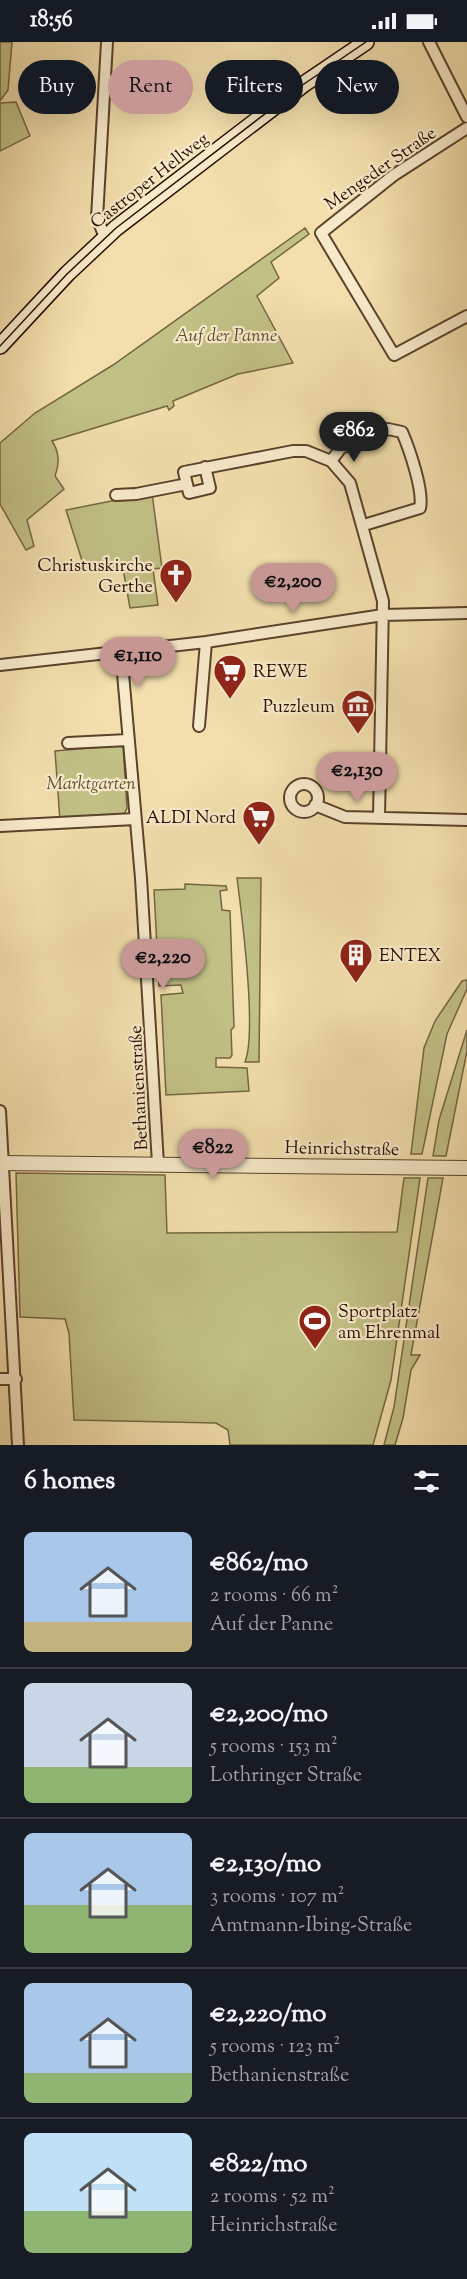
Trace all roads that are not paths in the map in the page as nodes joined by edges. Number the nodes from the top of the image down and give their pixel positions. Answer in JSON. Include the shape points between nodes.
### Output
{"nodes":[{"id":1,"x":107,"y":42,"type":"edge"},
{"id":2,"x":366,"y":42,"type":"edge"},
{"id":3,"x":429,"y":42,"type":"edge"},
{"id":4,"x":467,"y":117,"type":"edge"},
{"id":5,"x":467,"y":128,"type":"edge"},
{"id":6,"x":105,"y":237,"type":"junction"},
{"id":7,"x":467,"y":316,"type":"edge"},
{"id":8,"x":0,"y":346,"type":"edge"},
{"id":9,"x":331,"y":461,"type":"junction"},
{"id":10,"x":205,"y":467,"type":"junction"},
{"id":11,"x":187,"y":484,"type":"junction"},
{"id":12,"x":116,"y":495,"type":"dead end"},
{"id":13,"x":364,"y":525,"type":"junction"},
{"id":14,"x":467,"y":613,"type":"edge"},
{"id":15,"x":383,"y":615,"type":"junction"},
{"id":16,"x":206,"y":642,"type":"junction"},
{"id":17,"x":121,"y":651,"type":"junction"},
{"id":18,"x":0,"y":665,"type":"edge"},
{"id":19,"x":199,"y":726,"type":"dead end"},
{"id":20,"x":129,"y":740,"type":"junction"},
{"id":21,"x":68,"y":743,"type":"dead end"},
{"id":22,"x":315,"y":806,"type":"dead end"},
{"id":23,"x":379,"y":818,"type":"junction"},
{"id":24,"x":135,"y":819,"type":"junction"},
{"id":25,"x":467,"y":820,"type":"edge"},
{"id":26,"x":0,"y":825,"type":"edge"},
{"id":27,"x":0,"y":1111,"type":"edge"},
{"id":28,"x":2,"y":1163,"type":"edge"},
{"id":29,"x":158,"y":1164,"type":"junction"},
{"id":30,"x":467,"y":1168,"type":"edge"},
{"id":31,"x":0,"y":1379,"type":"edge"},
{"id":32,"x":16,"y":1379,"type":"junction"},
{"id":33,"x":18,"y":1445,"type":"edge"}],
"edges":[{"from":1,"to":6,"type":"street","via":[[98,218]]},
{"from":2,"to":6,"type":"main road","name":"Castroper Hellweg","via":[[304,84]]},
{"from":3,"to":4,"type":"street"},
{"from":5,"to":7,"type":"street","name":"Mengeder Straße","via":[[394,175],[321,233],[394,355]]},
{"from":6,"to":8,"type":"main road","name":"Castroper Hellweg"},
{"from":9,"to":10,"type":"street","via":[[306,451],[293,451]]},
{"from":9,"to":13,"type":"street","via":[[350,483]]},
{"from":9,"to":13,"type":"street","via":[[341,448],[388,429],[402,432],[420,508]]},
{"from":10,"to":11,"type":"street","via":[[184,472]]},
{"from":10,"to":11,"type":"street","via":[[210,488],[189,493]]},
{"from":11,"to":12,"type":"street"},
{"from":13,"to":15,"type":"street"},
{"from":14,"to":15,"type":"street"},
{"from":15,"to":16,"type":"street"},
{"from":15,"to":23,"type":"street"},
{"from":16,"to":17,"type":"street"},
{"from":16,"to":19,"type":"street"},
{"from":17,"to":18,"type":"street"},
{"from":17,"to":20,"type":"street","name":"Bethanienstraße"},
{"from":20,"to":21,"type":"street"},
{"from":20,"to":24,"type":"street","name":"Bethanienstraße"},
{"from":22,"to":23,"type":"street","via":[[345,817]]},
{"from":23,"to":25,"type":"street"},
{"from":24,"to":26,"type":"street"},
{"from":24,"to":29,"type":"street","name":"Bethanienstraße","via":[[146,938]]},
{"from":27,"to":28,"type":"street"},
{"from":28,"to":29,"type":"street","name":"Heinrichstraße"},
{"from":28,"to":32,"type":"street"},
{"from":29,"to":30,"type":"street","name":"Heinrichstraße"},
{"from":31,"to":32,"type":"street"},
{"from":32,"to":33,"type":"street"}]}
